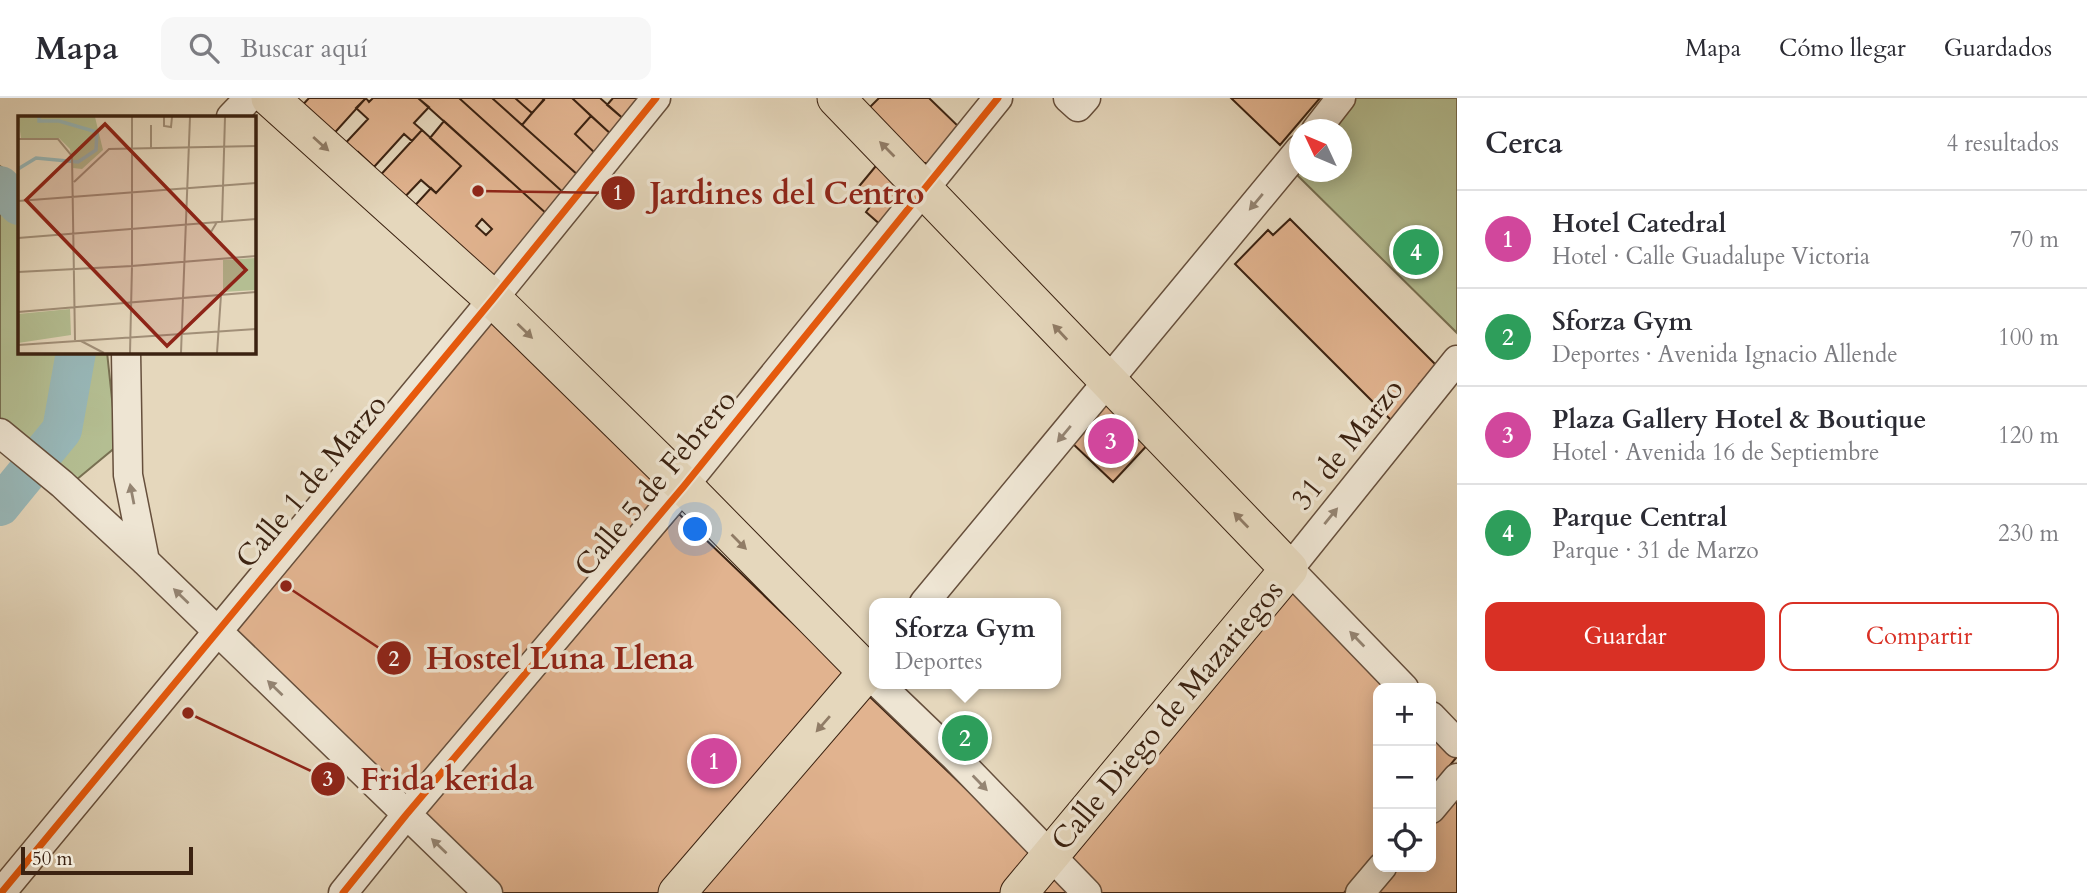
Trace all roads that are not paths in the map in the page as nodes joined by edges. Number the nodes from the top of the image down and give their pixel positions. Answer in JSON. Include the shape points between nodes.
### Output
{"nodes":[{"id":1,"x":249,"y":98,"type":"edge"},
{"id":2,"x":270,"y":98,"type":"edge"},
{"id":3,"x":656,"y":98,"type":"edge"},
{"id":4,"x":836,"y":98,"type":"edge"},
{"id":5,"x":1068,"y":98,"type":"edge"},
{"id":6,"x":1086,"y":98,"type":"edge"},
{"id":7,"x":1341,"y":98,"type":"edge"},
{"id":8,"x":999,"y":102,"type":"edge"},
{"id":9,"x":232,"y":116,"type":"edge"},
{"id":10,"x":1324,"y":119,"type":"edge"},
{"id":11,"x":1289,"y":162,"type":"edge"},
{"id":12,"x":925,"y":188,"type":"junction"},
{"id":13,"x":492,"y":299,"type":"junction"},
{"id":14,"x":127,"y":354,"type":"edge"},
{"id":15,"x":1457,"y":360,"type":"edge"},
{"id":16,"x":1107,"y":382,"type":"junction"},
{"id":17,"x":2,"y":434,"type":"edge"},
{"id":18,"x":684,"y":486,"type":"junction"},
{"id":19,"x":145,"y":561,"type":"junction"},
{"id":20,"x":1289,"y":569,"type":"junction"},
{"id":21,"x":928,"y":598,"type":"edge"},
{"id":22,"x":216,"y":631,"type":"junction"},
{"id":23,"x":869,"y":670,"type":"edge"},
{"id":24,"x":869,"y":681,"type":"edge"},
{"id":25,"x":1399,"y":683,"type":"edge"},
{"id":26,"x":888,"y":689,"type":"edge"},
{"id":27,"x":1436,"y":721,"type":"edge"},
{"id":28,"x":1457,"y":743,"type":"edge"},
{"id":29,"x":1457,"y":778,"type":"edge"},
{"id":30,"x":1436,"y":803,"type":"edge"},
{"id":31,"x":406,"y":815,"type":"junction"},
{"id":32,"x":1050,"y":856,"type":"junction"},
{"id":33,"x":1378,"y":872,"type":"edge"},
{"id":34,"x":1,"y":893,"type":"edge"},
{"id":35,"x":343,"y":893,"type":"edge"},
{"id":36,"x":488,"y":893,"type":"edge"},
{"id":37,"x":677,"y":893,"type":"edge"},
{"id":38,"x":1018,"y":893,"type":"edge"},
{"id":39,"x":1087,"y":893,"type":"edge"},
{"id":40,"x":1360,"y":893,"type":"edge"}],
"edges":[{"from":1,"to":9,"type":"street"},
{"from":2,"to":13,"type":"main road","one_way":true},
{"from":3,"to":13,"type":"street","name":"Calle 1 de Marzo"},
{"from":12,"to":4,"type":"main road","one_way":true},
{"from":5,"to":6,"type":"street","via":[[1078,107]]},
{"from":7,"to":10,"type":"street"},
{"from":8,"to":12,"type":"street","name":"Calle 5 de Febrero"},
{"from":11,"to":16,"type":"street","one_way":true},
{"from":16,"to":12,"type":"main road","one_way":true},
{"from":12,"to":18,"type":"street","name":"Calle 5 de Febrero"},
{"from":13,"to":18,"type":"main road","one_way":true},
{"from":13,"to":22,"type":"street","name":"Calle 1 de Marzo"},
{"from":19,"to":14,"type":"street","one_way":true,"via":[[128,475]]},
{"from":20,"to":15,"type":"street","name":"31 de Marzo","one_way":true},
{"from":20,"to":16,"type":"main road","one_way":true},
{"from":16,"to":21,"type":"street","one_way":true},
{"from":17,"to":19,"type":"street"},
{"from":18,"to":23,"type":"main road","one_way":true},
{"from":18,"to":31,"type":"street","name":"Calle 5 de Febrero"},
{"from":22,"to":19,"type":"street","one_way":true},
{"from":25,"to":20,"type":"street","one_way":true},
{"from":20,"to":32,"type":"main road","name":"Calle Diego de Mazariegos"},
{"from":31,"to":22,"type":"street","one_way":true},
{"from":22,"to":34,"type":"street","name":"Calle 1 de Marzo"},
{"from":24,"to":37,"type":"main road","one_way":true},
{"from":26,"to":32,"type":"street","one_way":true},
{"from":27,"to":28,"type":"street"},
{"from":29,"to":30,"type":"street"},
{"from":31,"to":35,"type":"street","name":"Calle 5 de Febrero"},
{"from":36,"to":31,"type":"street","one_way":true},
{"from":32,"to":38,"type":"main road","name":"Calle Diego de Mazariegos"},
{"from":32,"to":39,"type":"street"},
{"from":33,"to":40,"type":"street"}]}
